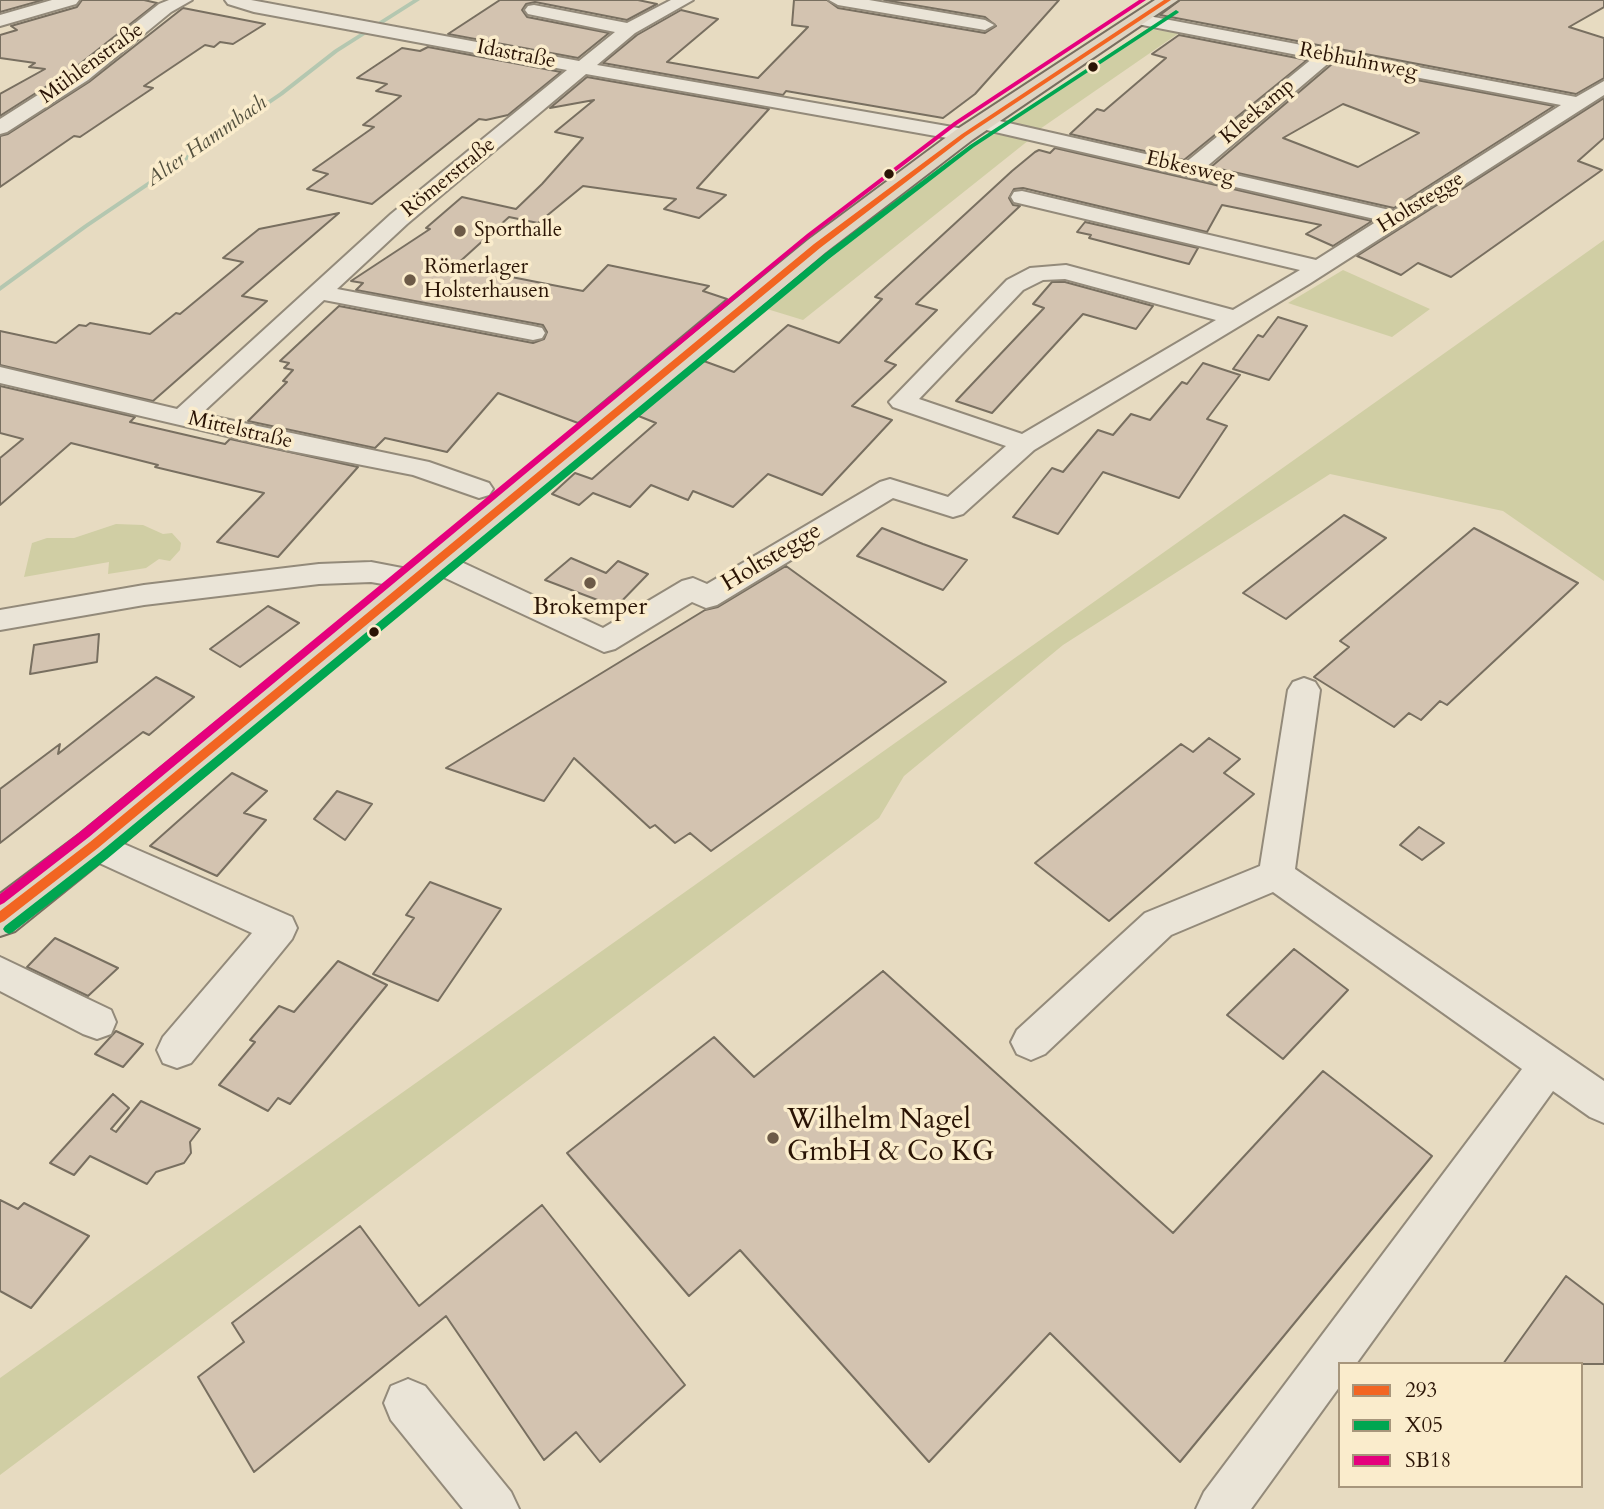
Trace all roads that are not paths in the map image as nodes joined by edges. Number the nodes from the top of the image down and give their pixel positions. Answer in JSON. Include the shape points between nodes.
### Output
{"nodes":[{"id":1,"x":70,"y":0,"type":"edge"},
{"id":2,"x":183,"y":0,"type":"edge"},
{"id":3,"x":233,"y":0,"type":"edge"},
{"id":4,"x":683,"y":0,"type":"edge"},
{"id":5,"x":838,"y":0,"type":"edge"},
{"id":6,"x":1168,"y":0,"type":"edge"},
{"id":7,"x":534,"y":10,"type":"dead end"},
{"id":8,"x":1138,"y":19,"type":"junction"},
{"id":9,"x":0,"y":21,"type":"edge"},
{"id":10,"x":985,"y":26,"type":"dead end"},
{"id":11,"x":629,"y":29,"type":"junction"},
{"id":12,"x":1326,"y":56,"type":"junction"},
{"id":13,"x":585,"y":68,"type":"junction"},
{"id":14,"x":1604,"y":87,"type":"edge"},
{"id":15,"x":1579,"y":103,"type":"junction"},
{"id":16,"x":0,"y":128,"type":"edge"},
{"id":17,"x":973,"y":129,"type":"junction"},
{"id":18,"x":1191,"y":169,"type":"junction"},
{"id":19,"x":1022,"y":197,"type":"dead end"},
{"id":20,"x":1397,"y":218,"type":"junction"},
{"id":21,"x":1318,"y":267,"type":"junction"},
{"id":22,"x":317,"y":292,"type":"junction"},
{"id":23,"x":1237,"y":318,"type":"junction"},
{"id":24,"x":533,"y":333,"type":"dead end"},
{"id":25,"x":0,"y":375,"type":"edge"},
{"id":26,"x":182,"y":418,"type":"junction"},
{"id":27,"x":1026,"y":444,"type":"junction"},
{"id":28,"x":479,"y":489,"type":"dead end"},
{"id":29,"x":424,"y":570,"type":"junction"},
{"id":30,"x":0,"y":620,"type":"edge"},
{"id":31,"x":1304,"y":690,"type":"dead end"},
{"id":32,"x":94,"y":845,"type":"junction"},
{"id":33,"x":1276,"y":875,"type":"junction"},
{"id":34,"x":0,"y":918,"type":"edge"},
{"id":35,"x":0,"y":973,"type":"edge"},
{"id":36,"x":97,"y":1022,"type":"dead end"},
{"id":37,"x":1031,"y":1042,"type":"dead end"},
{"id":38,"x":177,"y":1049,"type":"dead end"},
{"id":39,"x":1549,"y":1065,"type":"junction"},
{"id":40,"x":1604,"y":1104,"type":"edge"},
{"id":41,"x":408,"y":1402,"type":"dead end"},
{"id":42,"x":494,"y":1509,"type":"edge"},
{"id":43,"x":1221,"y":1509,"type":"edge"}],
"edges":[{"from":1,"to":9,"type":"street"},
{"from":2,"to":16,"type":"street","name":"Mühlenstraße","via":[[165,8],[81,76]]},
{"from":3,"to":13,"type":"street","name":"Idastraße"},
{"from":4,"to":11,"type":"street","name":"Römerstraße"},
{"from":5,"to":10,"type":"street"},
{"from":6,"to":8,"type":"main road"},
{"from":7,"to":11,"type":"street"},
{"from":8,"to":12,"type":"street","name":"Rebhuhnweg"},
{"from":8,"to":17,"type":"main road"},
{"from":11,"to":13,"type":"street","name":"Römerstraße"},
{"from":12,"to":15,"type":"street","name":"Rebhuhnweg"},
{"from":12,"to":18,"type":"street","name":"Kleekamp"},
{"from":13,"to":17,"type":"street","name":"Idastraße"},
{"from":13,"to":22,"type":"street","name":"Römerstraße"},
{"from":14,"to":15,"type":"street","name":"Holtstegge"},
{"from":15,"to":20,"type":"street","name":"Holtstegge"},
{"from":17,"to":18,"type":"street","name":"Ebkesweg"},
{"from":17,"to":29,"type":"main road","via":[[817,246]]},
{"from":18,"to":20,"type":"street","name":"Ebkesweg"},
{"from":19,"to":21,"type":"street"},
{"from":20,"to":21,"type":"street","name":"Holtstegge"},
{"from":21,"to":23,"type":"street","name":"Holtstegge"},
{"from":22,"to":24,"type":"street"},
{"from":22,"to":26,"type":"street","name":"Römerstraße"},
{"from":23,"to":27,"type":"street","name":"Holtstegge"},
{"from":23,"to":27,"type":"street","via":[[1066,272],[1038,273],[1015,285],[902,402]]},
{"from":25,"to":26,"type":"street","name":"Mittelstraße"},
{"from":26,"to":28,"type":"street","name":"Mittelstraße","via":[[419,468]]},
{"from":27,"to":29,"type":"street","name":"Holtstegge","via":[[953,508],[890,488],[706,598],[693,588],[604,641]]},
{"from":29,"to":30,"type":"street","via":[[320,574],[144,595]]},
{"from":29,"to":32,"type":"main road"},
{"from":31,"to":33,"type":"street"},
{"from":32,"to":34,"type":"main road"},
{"from":32,"to":38,"type":"street","via":[[279,928]]},
{"from":33,"to":37,"type":"street","via":[[1158,924]]},
{"from":33,"to":39,"type":"street"},
{"from":35,"to":36,"type":"street"},
{"from":39,"to":40,"type":"street"},
{"from":39,"to":43,"type":"street"},
{"from":41,"to":42,"type":"street"}]}
